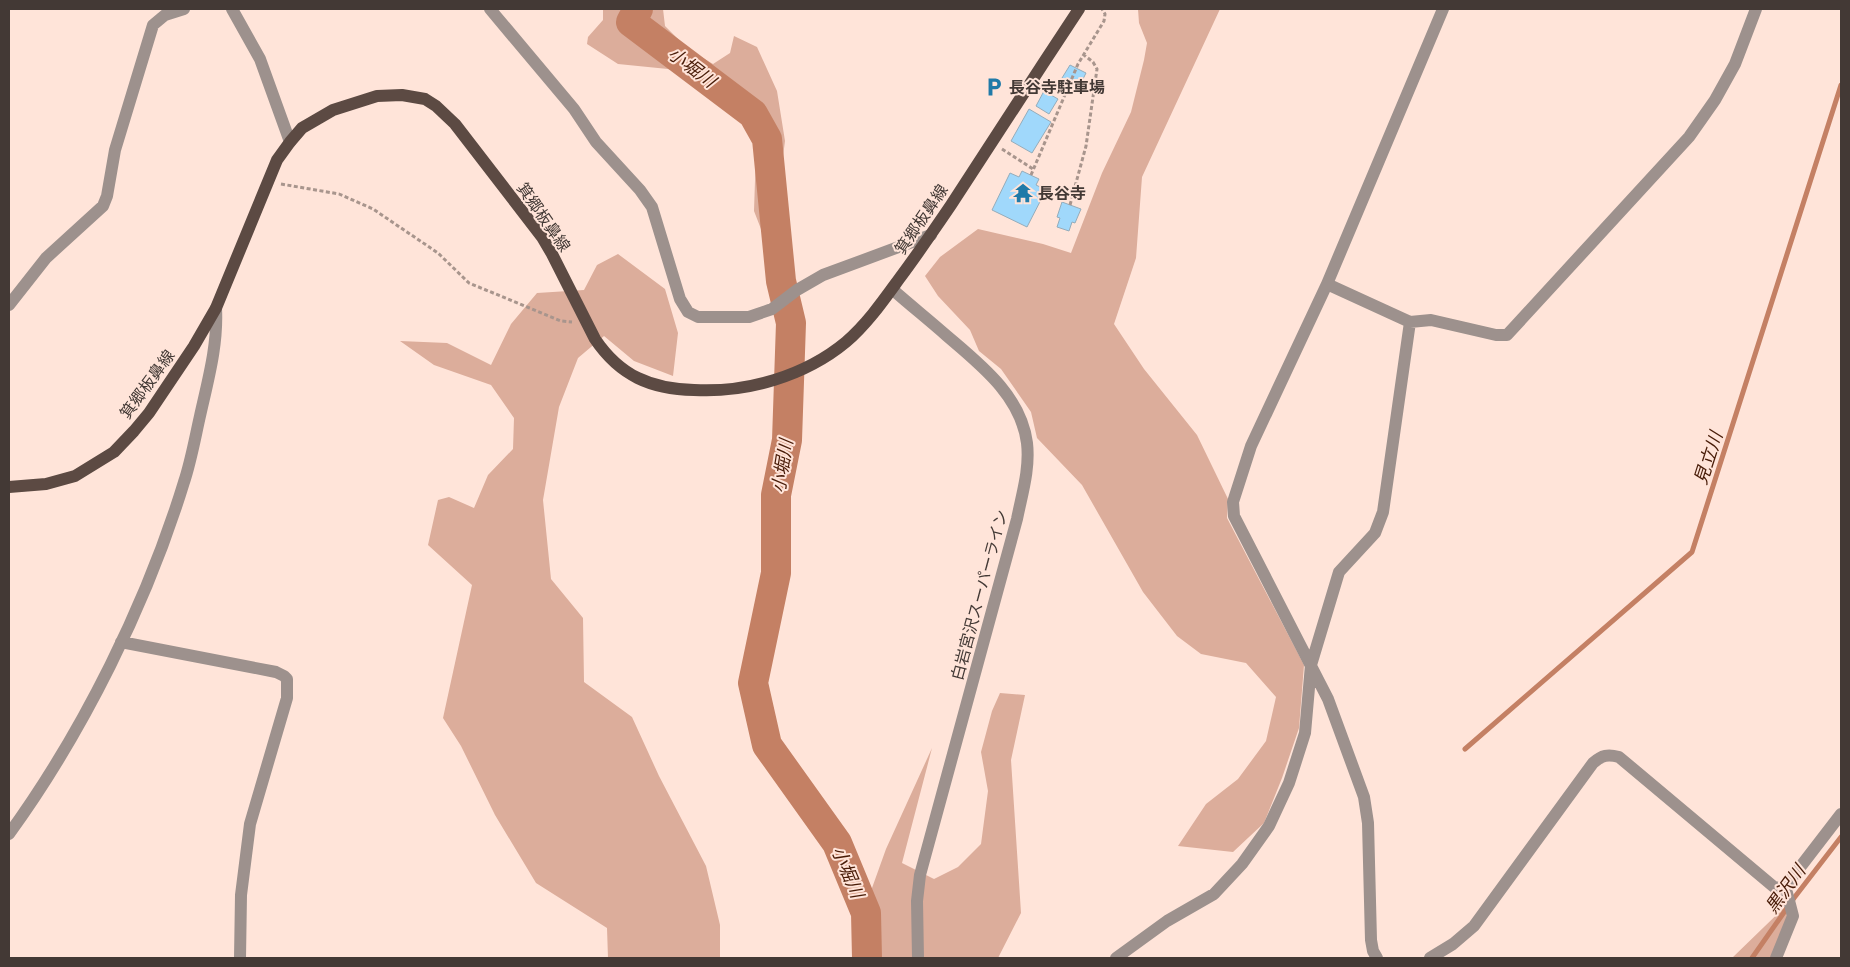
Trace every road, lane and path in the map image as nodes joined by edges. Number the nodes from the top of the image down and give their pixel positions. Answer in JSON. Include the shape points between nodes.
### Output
{"nodes":[{"id":1,"x":184,"y":9,"type":"edge"},
{"id":2,"x":232,"y":9,"type":"edge"},
{"id":3,"x":490,"y":9,"type":"edge"},
{"id":4,"x":1079,"y":9,"type":"edge"},
{"id":5,"x":1102,"y":9,"type":"edge"},
{"id":6,"x":1443,"y":9,"type":"edge"},
{"id":7,"x":1756,"y":9,"type":"edge"},
{"id":8,"x":171,"y":11,"type":"edge"},
{"id":9,"x":1084,"y":55,"type":"junction"},
{"id":10,"x":290,"y":142,"type":"junction"},
{"id":11,"x":992,"y":142,"type":"junction"},
{"id":12,"x":1033,"y":169,"type":"junction"},
{"id":13,"x":1031,"y":175,"type":"dead end"},
{"id":14,"x":268,"y":182,"type":"junction"},
{"id":15,"x":1070,"y":205,"type":"dead end"},
{"id":16,"x":931,"y":235,"type":"junction"},
{"id":17,"x":1327,"y":284,"type":"junction"},
{"id":18,"x":892,"y":289,"type":"junction"},
{"id":19,"x":9,"y":305,"type":"edge"},
{"id":20,"x":216,"y":308,"type":"junction"},
{"id":21,"x":1410,"y":322,"type":"junction"},
{"id":22,"x":586,"y":324,"type":"junction"},
{"id":23,"x":9,"y":488,"type":"edge"},
{"id":24,"x":120,"y":642,"type":"junction"},
{"id":25,"x":1311,"y":665,"type":"junction"},
{"id":26,"x":1841,"y":814,"type":"edge"},
{"id":27,"x":9,"y":834,"type":"edge"},
{"id":28,"x":1786,"y":889,"type":"junction"},
{"id":29,"x":240,"y":958,"type":"edge"},
{"id":30,"x":918,"y":958,"type":"edge"},
{"id":31,"x":1116,"y":958,"type":"edge"},
{"id":32,"x":1377,"y":958,"type":"edge"},
{"id":33,"x":1430,"y":958,"type":"edge"},
{"id":34,"x":1776,"y":958,"type":"edge"}],
"edges":[{"from":1,"to":8,"type":"street"},
{"from":2,"to":10,"type":"street","via":[[260,59]]},
{"from":3,"to":16,"type":"street","via":[[652,207],[680,299],[693,315],[749,316],[772,309],[823,275]]},
{"from":4,"to":11,"type":"main road","name":"箕郷板鼻線"},
{"from":5,"to":9,"type":"path","via":[[1104,21]]},
{"from":6,"to":17,"type":"street"},
{"from":7,"to":21,"type":"street","via":[[1736,64],[1689,137],[1512,331],[1503,336],[1431,320]]},
{"from":8,"to":19,"type":"street","via":[[153,25],[115,150],[108,196],[102,206],[46,258]]},
{"from":9,"to":12,"type":"path"},
{"from":9,"to":15,"type":"path","via":[[1097,69],[1086,146]]},
{"from":10,"to":14,"type":"main road","name":"箕郷板鼻線","via":[[277,160]]},
{"from":10,"to":22,"type":"main road","name":"箕郷板鼻線","via":[[302,128],[333,110],[377,96],[412,96],[436,106],[456,124],[542,237]]},
{"from":11,"to":12,"type":"path"},
{"from":11,"to":16,"type":"main road","name":"箕郷板鼻線"},
{"from":12,"to":13,"type":"path"},
{"from":14,"to":20,"type":"main road","name":"箕郷板鼻線"},
{"from":14,"to":22,"type":"path","via":[[339,194],[373,210],[438,253],[469,283],[561,322]]},
{"from":16,"to":18,"type":"main road","name":"箕郷板鼻線"},
{"from":17,"to":21,"type":"street"},
{"from":17,"to":25,"type":"street","via":[[1251,446],[1233,502],[1234,516]]},
{"from":18,"to":22,"type":"main road","name":"箕郷板鼻線","via":[[864,326],[806,368],[748,386],[721,390],[670,389],[645,382],[610,359]]},
{"from":18,"to":30,"type":"street","name":"白岩宮沢スーパーライン","via":[[988,371],[1022,421],[1027,444],[1027,467],[1017,519],[920,875]]},
{"from":20,"to":23,"type":"main road","name":"箕郷板鼻線","via":[[149,413],[114,452],[67,478]]},
{"from":20,"to":24,"type":"street","via":[[214,355],[185,482]]},
{"from":21,"to":25,"type":"street","via":[[1383,512],[1375,533],[1339,572]]},
{"from":24,"to":27,"type":"street","via":[[85,713]]},
{"from":24,"to":29,"type":"street","via":[[276,672],[287,679],[287,698],[250,824],[241,895]]},
{"from":25,"to":31,"type":"street","via":[[1305,733],[1289,783],[1269,826],[1242,864],[1214,894],[1168,921]]},
{"from":25,"to":32,"type":"street","via":[[1332,707],[1364,797],[1368,823],[1371,940]]},
{"from":26,"to":28,"type":"street"},
{"from":28,"to":33,"type":"street","via":[[1774,887],[1619,757],[1610,754],[1593,763],[1474,926]]},
{"from":28,"to":34,"type":"street","via":[[1793,916]]}]}
